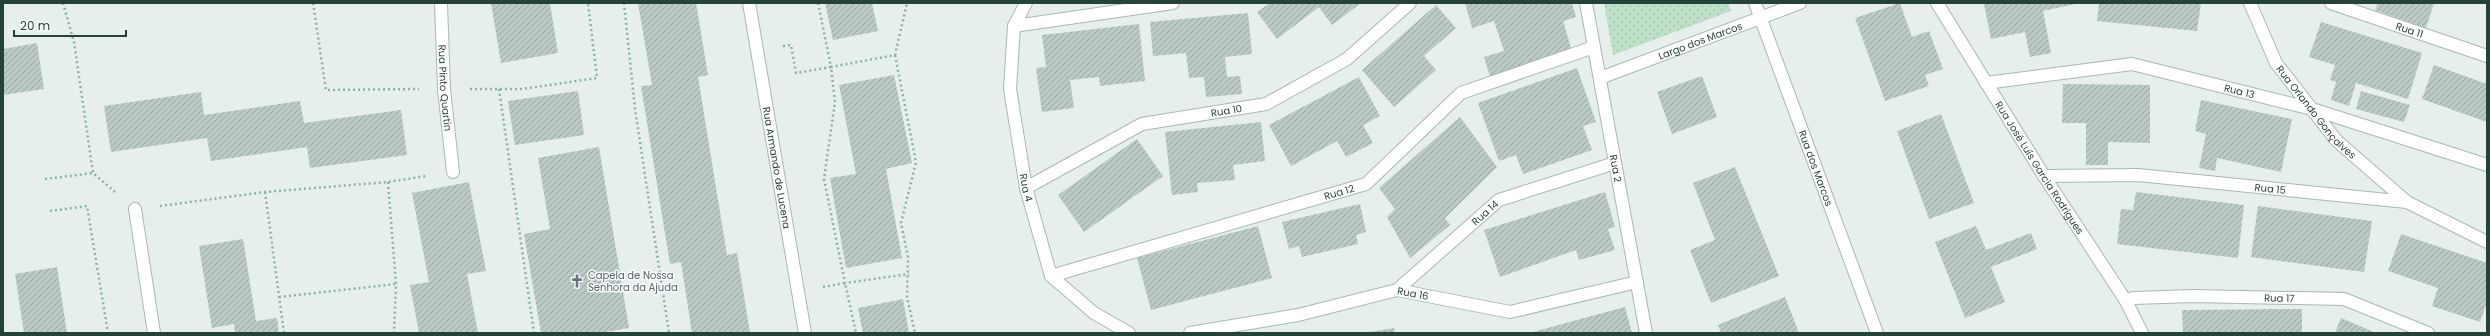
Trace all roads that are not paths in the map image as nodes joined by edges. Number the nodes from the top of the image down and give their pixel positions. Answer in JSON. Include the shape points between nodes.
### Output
{"nodes":[{"id":1,"x":441,"y":3,"type":"edge"},
{"id":2,"x":749,"y":3,"type":"edge"},
{"id":3,"x":1026,"y":3,"type":"edge"},
{"id":4,"x":1173,"y":3,"type":"edge"},
{"id":5,"x":1410,"y":3,"type":"edge"},
{"id":6,"x":1586,"y":3,"type":"edge"},
{"id":7,"x":1755,"y":3,"type":"edge"},
{"id":8,"x":1800,"y":3,"type":"edge"},
{"id":9,"x":1937,"y":3,"type":"edge"},
{"id":10,"x":2250,"y":3,"type":"edge"},
{"id":11,"x":2331,"y":3,"type":"edge"},
{"id":12,"x":1761,"y":17,"type":"junction"},
{"id":13,"x":1014,"y":26,"type":"junction"},
{"id":14,"x":1594,"y":47,"type":"junction"},
{"id":15,"x":2487,"y":56,"type":"edge"},
{"id":16,"x":1600,"y":78,"type":"junction"},
{"id":17,"x":1986,"y":83,"type":"junction"},
{"id":18,"x":2312,"y":109,"type":"junction"},
{"id":19,"x":1615,"y":163,"type":"junction"},
{"id":20,"x":2487,"y":165,"type":"edge"},
{"id":21,"x":453,"y":172,"type":"road end"},
{"id":22,"x":2044,"y":176,"type":"junction"},
{"id":23,"x":1026,"y":188,"type":"junction"},
{"id":24,"x":2408,"y":202,"type":"junction"},
{"id":25,"x":135,"y":209,"type":"road end"},
{"id":26,"x":2487,"y":242,"type":"edge"},
{"id":27,"x":1051,"y":276,"type":"junction"},
{"id":28,"x":1637,"y":282,"type":"junction"},
{"id":29,"x":1397,"y":290,"type":"junction"},
{"id":30,"x":2126,"y":301,"type":"junction"},
{"id":31,"x":1261,"y":327,"type":"edge"},
{"id":32,"x":154,"y":333,"type":"edge"},
{"id":33,"x":806,"y":333,"type":"edge"},
{"id":34,"x":1129,"y":333,"type":"edge"},
{"id":35,"x":1190,"y":333,"type":"edge"},
{"id":36,"x":1646,"y":333,"type":"edge"},
{"id":37,"x":1877,"y":333,"type":"edge"},
{"id":38,"x":2142,"y":333,"type":"edge"},
{"id":39,"x":2428,"y":333,"type":"edge"}],
"edges":[{"from":1,"to":21,"type":"street","name":"Rua Pinto Quartin","via":[[444,88]]},
{"from":2,"to":33,"type":"street","name":"Rua Armando de Lucena"},
{"from":3,"to":13,"type":"street","name":"Rua 4"},
{"from":4,"to":13,"type":"street"},
{"from":5,"to":23,"type":"street","name":"Rua 10","via":[[1347,59],[1266,104],[1142,124]]},
{"from":6,"to":14,"type":"street","name":"Rua 2"},
{"from":7,"to":12,"type":"street","name":"Rua dos Marcos"},
{"from":8,"to":12,"type":"street","name":"Largo dos Marcos"},
{"from":9,"to":17,"type":"street","name":"Rua José Luís Garcia Rodrigues"},
{"from":10,"to":18,"type":"street","name":"Rua Orlando Gonçalves","via":[[2276,62]]},
{"from":11,"to":15,"type":"street","name":"Rua 11"},
{"from":12,"to":16,"type":"street","name":"Largo dos Marcos"},
{"from":12,"to":37,"type":"street","name":"Rua dos Marcos"},
{"from":13,"to":23,"type":"street","name":"Rua 4","via":[[1010,89]]},
{"from":14,"to":16,"type":"street","name":"Rua 2"},
{"from":14,"to":27,"type":"street","name":"Rua 12","via":[[1461,93],[1366,184]]},
{"from":16,"to":19,"type":"street","name":"Rua 2"},
{"from":17,"to":18,"type":"street","name":"Rua 13","via":[[2132,64]]},
{"from":17,"to":22,"type":"street","name":"Rua José Luís Garcia Rodrigues"},
{"from":18,"to":20,"type":"street","name":"Rua 13"},
{"from":18,"to":24,"type":"street","name":"Rua Orlando Gonçalves","via":[[2336,140]]},
{"from":19,"to":28,"type":"street","name":"Rua 2"},
{"from":19,"to":29,"type":"street","name":"Rua 14","via":[[1500,200]]},
{"from":22,"to":24,"type":"street","name":"Rua 15","via":[[2138,176]]},
{"from":22,"to":30,"type":"street","name":"Rua José Luís Garcia Rodrigues"},
{"from":23,"to":27,"type":"street","name":"Rua 4"},
{"from":24,"to":26,"type":"street","name":"Rua 15"},
{"from":25,"to":32,"type":"street"},
{"from":27,"to":34,"type":"street","via":[[1094,313]]},
{"from":28,"to":29,"type":"street","name":"Rua 16","via":[[1510,312]]},
{"from":28,"to":36,"type":"street","name":"Rua 2"},
{"from":29,"to":31,"type":"street","name":"Rua 16"},
{"from":30,"to":38,"type":"street","name":"Rua José Luís Garcia Rodrigues"},
{"from":30,"to":39,"type":"street","name":"Rua 17","via":[[2133,298],[2193,296],[2344,299]]},
{"from":31,"to":35,"type":"street","name":"Rua 16"}]}
